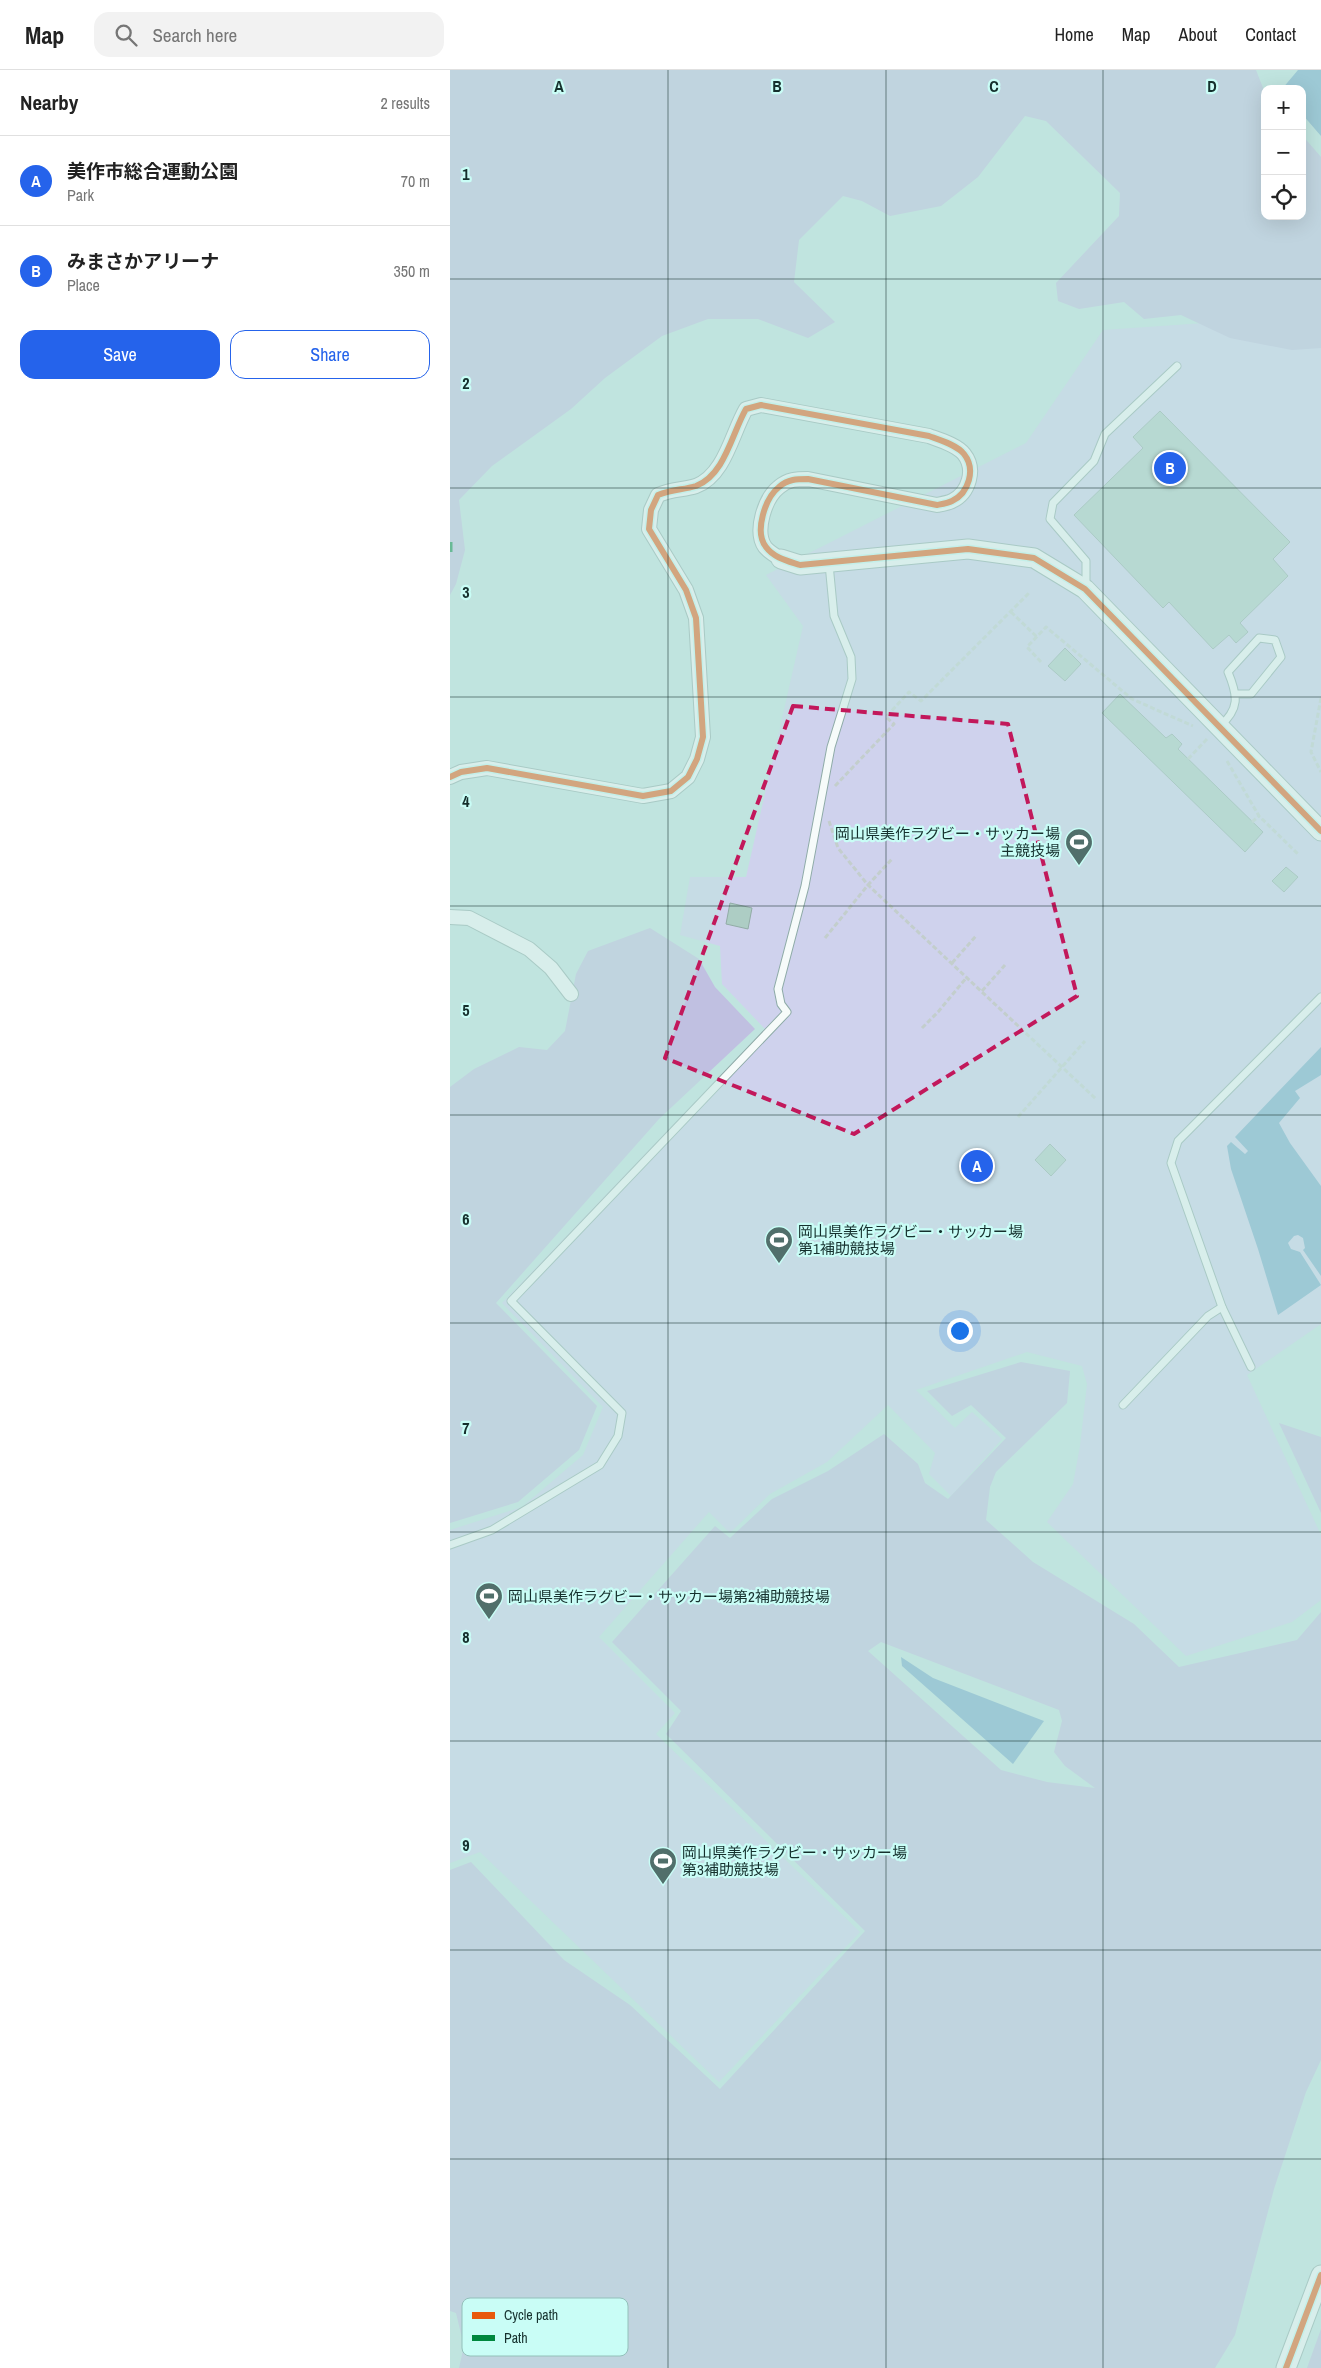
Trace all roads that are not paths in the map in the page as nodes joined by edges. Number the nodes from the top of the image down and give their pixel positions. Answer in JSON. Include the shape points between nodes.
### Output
{"nodes":[{"id":1,"x":1177,"y":366,"type":"dead end"},
{"id":2,"x":780,"y":559,"type":"joint"},
{"id":3,"x":829,"y":561,"type":"junction"},
{"id":4,"x":1086,"y":589,"type":"junction"},
{"id":5,"x":1237,"y":694,"type":"junction"},
{"id":6,"x":1215,"y":735,"type":"junction"},
{"id":7,"x":450,"y":777,"type":"edge"},
{"id":8,"x":1321,"y":831,"type":"edge"},
{"id":9,"x":450,"y":916,"type":"edge"},
{"id":10,"x":571,"y":994,"type":"dead end"},
{"id":11,"x":1321,"y":996,"type":"edge"},
{"id":12,"x":1222,"y":1307,"type":"junction"},
{"id":13,"x":1251,"y":1367,"type":"dead end"},
{"id":14,"x":1123,"y":1405,"type":"dead end"},
{"id":15,"x":450,"y":1545,"type":"edge"},
{"id":16,"x":1321,"y":2275,"type":"edge"},
{"id":17,"x":1286,"y":2368,"type":"edge"}],
"edges":[{"from":1,"to":4,"type":"lane","via":[[1105,434],[1094,461],[1053,503],[1050,519],[1086,561]]},
{"from":2,"to":3,"type":"street","via":[[800,565]]},
{"from":2,"to":7,"type":"street","via":[[765,547],[760,531],[769,500],[779,487],[792,479],[808,478],[937,505],[952,502],[962,495],[969,482],[971,467],[964,453],[929,436],[761,405],[746,409],[712,475],[696,486],[658,495],[651,510],[649,529],[686,590],[696,618],[703,737],[688,777],[671,791],[643,796],[487,768]]},
{"from":3,"to":4,"type":"street","via":[[968,549],[1034,558]]},
{"from":3,"to":15,"type":"lane","via":[[834,616],[851,657],[852,679],[831,747],[805,886],[778,989],[781,1004],[787,1012],[511,1301],[622,1414],[618,1436],[600,1465],[492,1530]]},
{"from":4,"to":6,"type":"street"},
{"from":5,"to":5,"type":"lane","via":[[1228,672],[1259,638],[1275,640],[1281,657],[1251,694]]},
{"from":5,"to":6,"type":"lane","via":[[1230,718]]},
{"from":6,"to":8,"type":"street"},
{"from":9,"to":10,"type":"street","via":[[470,918],[528,949],[551,968]]},
{"from":11,"to":12,"type":"lane","via":[[1178,1141],[1171,1163]]},
{"from":12,"to":13,"type":"lane"},
{"from":12,"to":14,"type":"lane","via":[[1208,1316]]},
{"from":16,"to":17,"type":"street"}]}
